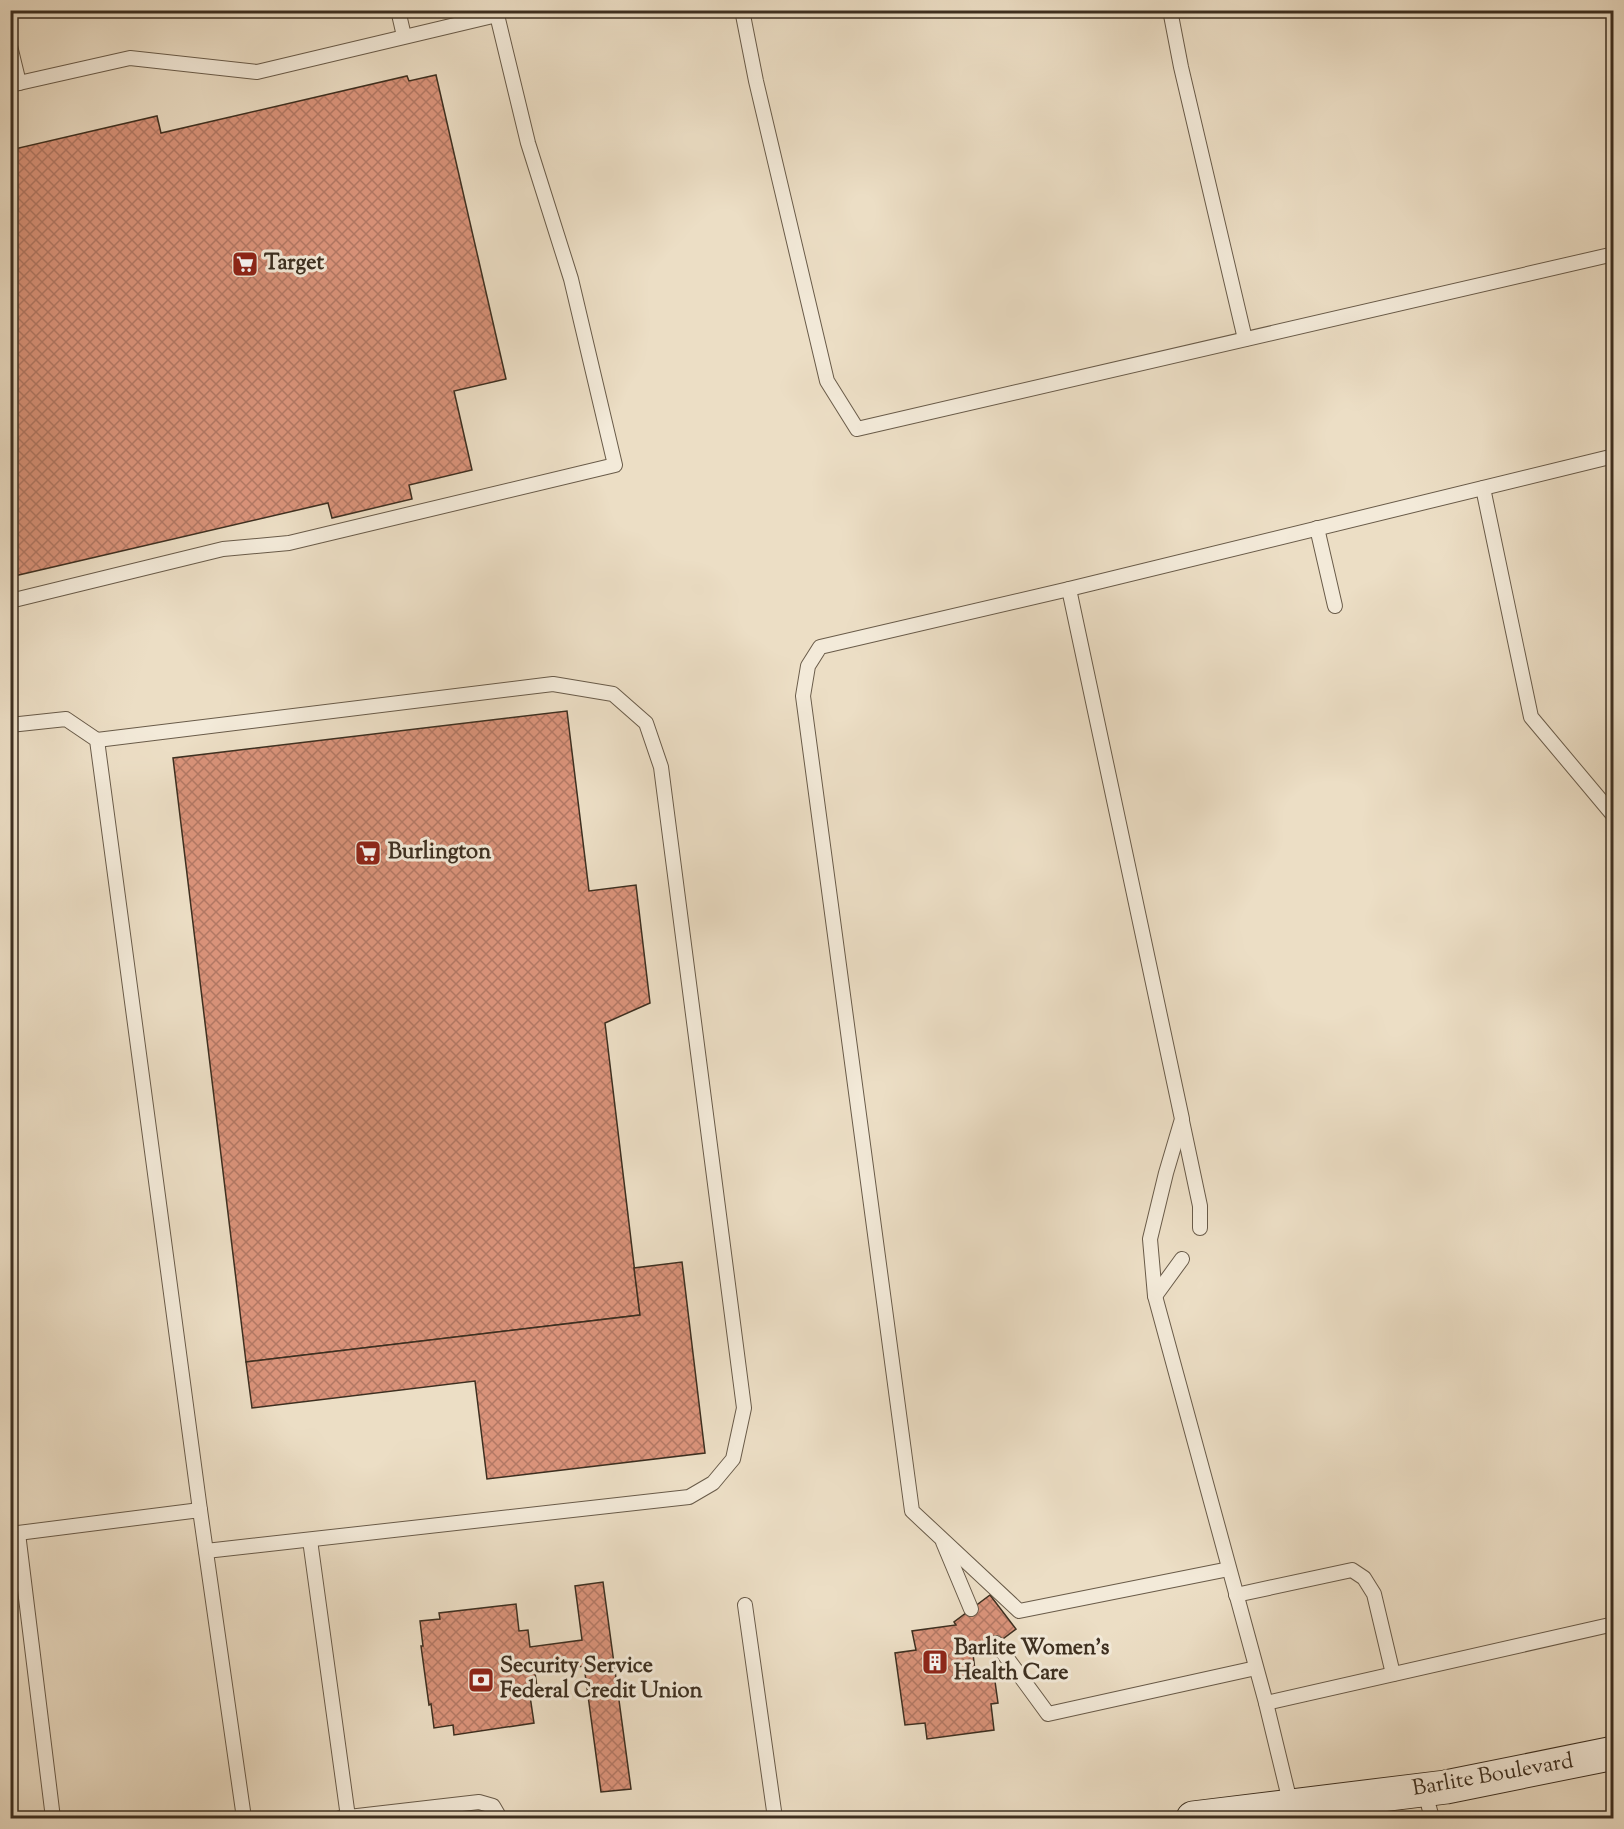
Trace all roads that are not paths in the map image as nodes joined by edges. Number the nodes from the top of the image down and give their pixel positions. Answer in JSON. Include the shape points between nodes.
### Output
{"nodes":[{"id":1,"x":398,"y":10,"type":"edge"},
{"id":2,"x":742,"y":10,"type":"edge"},
{"id":3,"x":1170,"y":10,"type":"edge"},
{"id":4,"x":497,"y":13,"type":"edge"},
{"id":5,"x":404,"y":36,"type":"junction"},
{"id":6,"x":10,"y":46,"type":"edge"},
{"id":7,"x":15,"y":84,"type":"edge"},
{"id":8,"x":1614,"y":254,"type":"edge"},
{"id":9,"x":1245,"y":339,"type":"junction"},
{"id":10,"x":1614,"y":456,"type":"edge"},
{"id":11,"x":1483,"y":488,"type":"junction"},
{"id":12,"x":1317,"y":528,"type":"junction"},
{"id":13,"x":1069,"y":589,"type":"junction"},
{"id":14,"x":10,"y":601,"type":"edge"},
{"id":15,"x":1335,"y":606,"type":"dead end"},
{"id":16,"x":10,"y":725,"type":"edge"},
{"id":17,"x":97,"y":740,"type":"junction"},
{"id":18,"x":1614,"y":816,"type":"edge"},
{"id":19,"x":1182,"y":1119,"type":"junction"},
{"id":20,"x":1200,"y":1228,"type":"dead end"},
{"id":21,"x":1182,"y":1259,"type":"dead end"},
{"id":22,"x":1155,"y":1296,"type":"junction"},
{"id":23,"x":200,"y":1510,"type":"junction"},
{"id":24,"x":14,"y":1534,"type":"edge"},
{"id":25,"x":941,"y":1537,"type":"junction"},
{"id":26,"x":310,"y":1540,"type":"junction"},
{"id":27,"x":206,"y":1551,"type":"junction"},
{"id":28,"x":1229,"y":1569,"type":"junction"},
{"id":29,"x":1236,"y":1595,"type":"junction"},
{"id":30,"x":745,"y":1605,"type":"dead end"},
{"id":31,"x":971,"y":1609,"type":"dead end"},
{"id":32,"x":1614,"y":1624,"type":"edge"},
{"id":33,"x":996,"y":1643,"type":"dead end"},
{"id":34,"x":1256,"y":1668,"type":"junction"},
{"id":35,"x":1393,"y":1674,"type":"junction"},
{"id":36,"x":1266,"y":1703,"type":"junction"},
{"id":37,"x":1614,"y":1753,"type":"edge"},
{"id":38,"x":1428,"y":1804,"type":"edge"},
{"id":39,"x":1291,"y":1806,"type":"junction"},
{"id":40,"x":53,"y":1818,"type":"edge"},
{"id":41,"x":243,"y":1818,"type":"edge"},
{"id":42,"x":344,"y":1818,"type":"edge"},
{"id":43,"x":500,"y":1818,"type":"edge"},
{"id":44,"x":775,"y":1818,"type":"edge"},
{"id":45,"x":1193,"y":1818,"type":"edge"}],
"edges":[{"from":1,"to":5,"type":"lane"},
{"from":2,"to":9,"type":"lane","via":[[827,381],[857,429]]},
{"from":3,"to":9,"type":"lane"},
{"from":4,"to":5,"type":"lane"},
{"from":4,"to":14,"type":"lane","via":[[528,143],[571,279],[615,465],[289,543],[223,549]]},
{"from":5,"to":7,"type":"lane","via":[[257,72],[130,58]]},
{"from":6,"to":7,"type":"lane"},
{"from":8,"to":9,"type":"lane"},
{"from":10,"to":11,"type":"lane"},
{"from":11,"to":12,"type":"lane"},
{"from":11,"to":18,"type":"lane","via":[[1531,717]]},
{"from":12,"to":13,"type":"lane"},
{"from":12,"to":15,"type":"lane"},
{"from":13,"to":19,"type":"lane"},
{"from":13,"to":25,"type":"lane","via":[[820,647],[808,666],[803,696],[912,1511]]},
{"from":16,"to":17,"type":"lane","via":[[66,718]]},
{"from":17,"to":23,"type":"lane"},
{"from":17,"to":26,"type":"lane","via":[[553,684],[613,694],[646,723],[661,767],[744,1408],[733,1459],[714,1483],[689,1497]]},
{"from":19,"to":20,"type":"lane","via":[[1200,1206]]},
{"from":19,"to":22,"type":"lane","via":[[1150,1239]]},
{"from":21,"to":22,"type":"lane"},
{"from":22,"to":28,"type":"lane"},
{"from":23,"to":24,"type":"lane"},
{"from":23,"to":27,"type":"lane"},
{"from":24,"to":40,"type":"lane"},
{"from":25,"to":28,"type":"lane","via":[[1019,1611]]},
{"from":25,"to":31,"type":"lane"},
{"from":26,"to":27,"type":"lane"},
{"from":26,"to":42,"type":"lane"},
{"from":27,"to":41,"type":"lane"},
{"from":28,"to":29,"type":"lane"},
{"from":29,"to":34,"type":"lane"},
{"from":29,"to":35,"type":"lane","via":[[1352,1570],[1364,1578],[1374,1594]]},
{"from":30,"to":44,"type":"lane"},
{"from":32,"to":35,"type":"lane"},
{"from":33,"to":34,"type":"lane","via":[[1048,1714]]},
{"from":34,"to":36,"type":"lane"},
{"from":35,"to":36,"type":"lane"},
{"from":36,"to":39,"type":"lane"},
{"from":37,"to":38,"type":"street","name":"Barlite Boulevard","via":[[1446,1787]]},
{"from":38,"to":39,"type":"street","name":"Barlite Boulevard"},
{"from":39,"to":45,"type":"street","name":"Barlite Boulevard"},
{"from":42,"to":43,"type":"lane","via":[[479,1802],[493,1806]]}]}
